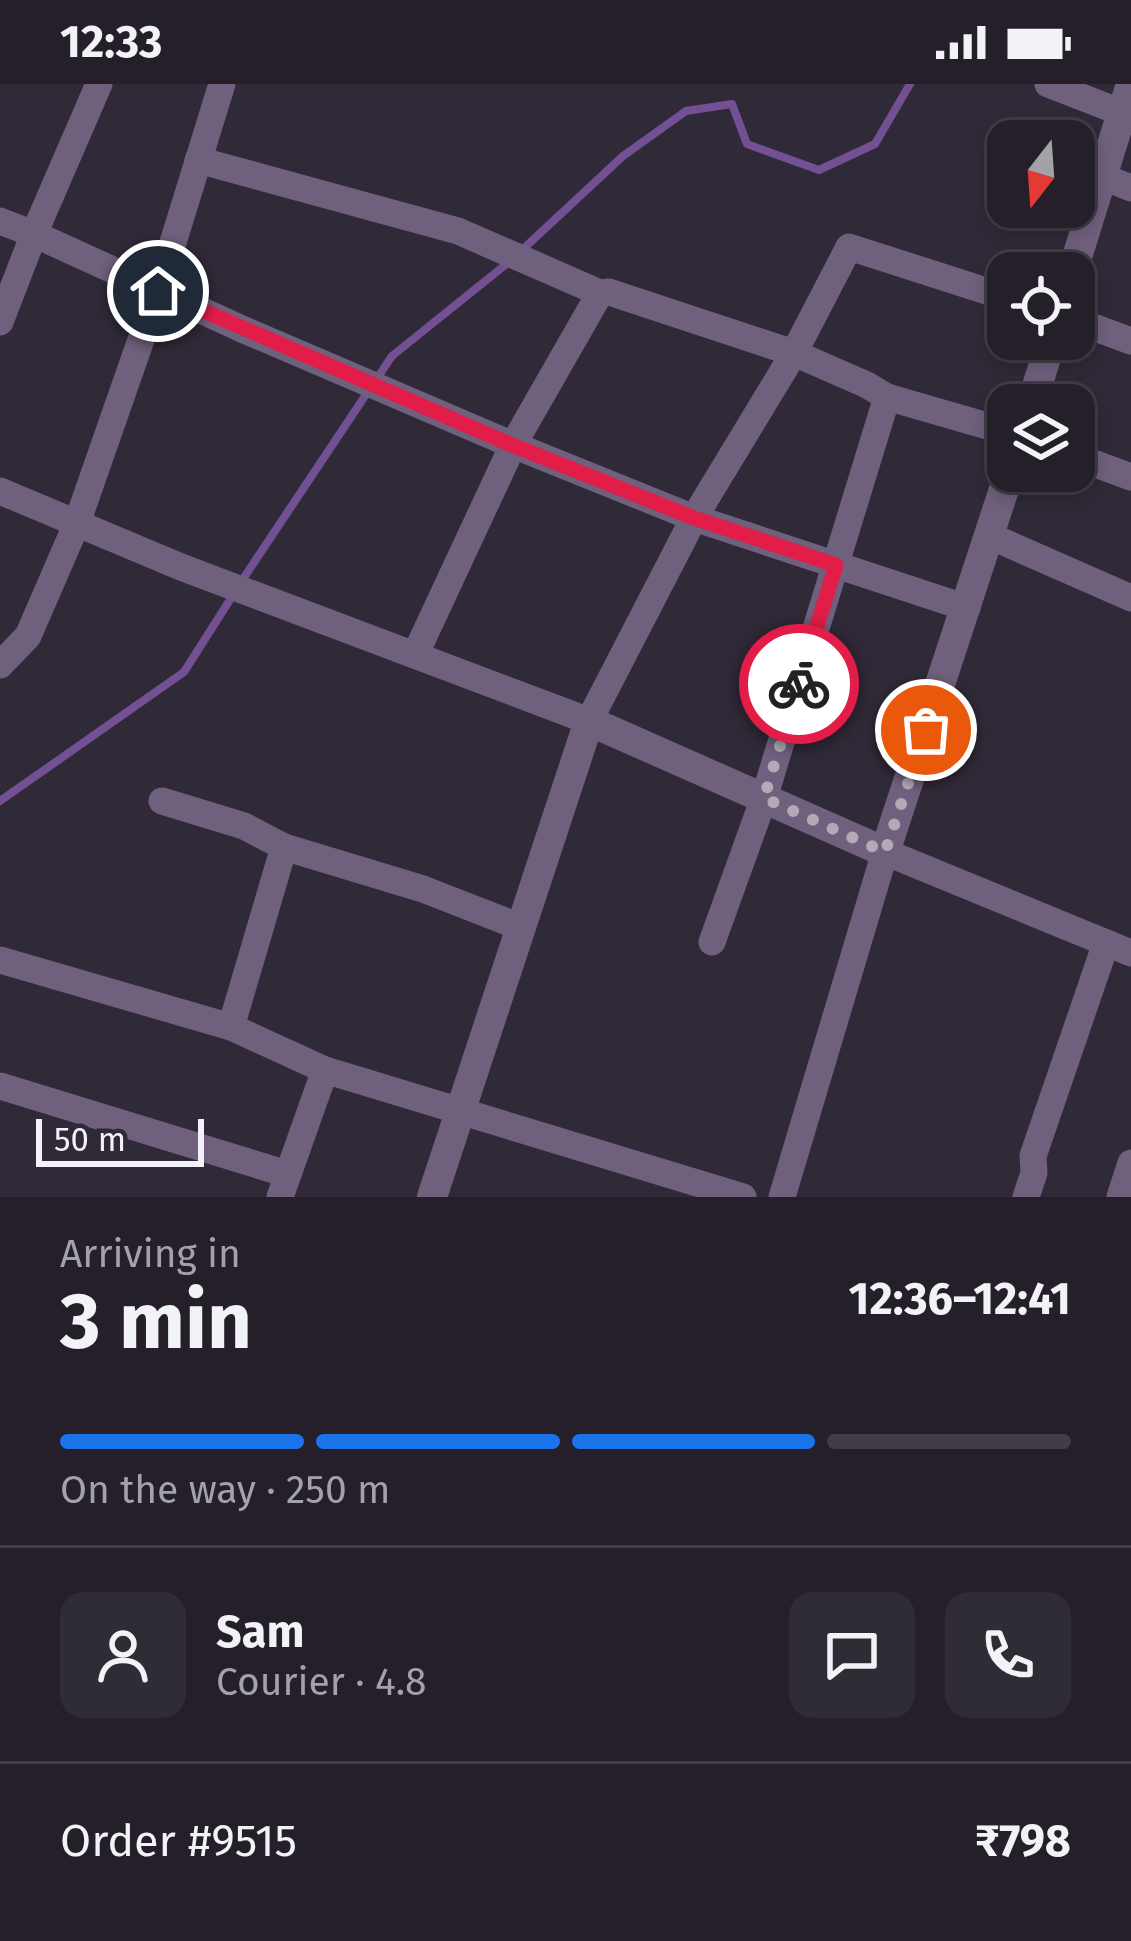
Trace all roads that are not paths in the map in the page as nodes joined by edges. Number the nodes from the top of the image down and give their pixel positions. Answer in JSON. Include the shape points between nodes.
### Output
{"nodes":[{"id":1,"x":99,"y":84,"type":"edge"},
{"id":2,"x":222,"y":84,"type":"edge"},
{"id":3,"x":1048,"y":84,"type":"edge"},
{"id":4,"x":1125,"y":98,"type":"edge"},
{"id":5,"x":198,"y":160,"type":"junction"},
{"id":6,"x":1101,"y":176,"type":"junction"},
{"id":7,"x":1131,"y":188,"type":"edge"},
{"id":8,"x":0,"y":221,"type":"edge"},
{"id":9,"x":34,"y":234,"type":"junction"},
{"id":10,"x":1078,"y":252,"type":"edge"},
{"id":11,"x":158,"y":291,"type":"junction"},
{"id":12,"x":987,"y":291,"type":"edge"},
{"id":13,"x":601,"y":293,"type":"junction"},
{"id":14,"x":0,"y":322,"type":"edge"},
{"id":15,"x":1095,"y":328,"type":"edge"},
{"id":16,"x":1131,"y":341,"type":"edge"},
{"id":17,"x":794,"y":352,"type":"junction"},
{"id":18,"x":886,"y":397,"type":"junction"},
{"id":19,"x":987,"y":426,"type":"edge"},
{"id":20,"x":512,"y":445,"type":"junction"},
{"id":21,"x":1095,"y":464,"type":"edge"},
{"id":22,"x":1131,"y":477,"type":"edge"},
{"id":23,"x":0,"y":491,"type":"edge"},
{"id":24,"x":1003,"y":492,"type":"edge"},
{"id":25,"x":694,"y":518,"type":"junction"},
{"id":26,"x":77,"y":523,"type":"junction"},
{"id":27,"x":989,"y":536,"type":"junction"},
{"id":28,"x":836,"y":565,"type":"junction"},
{"id":29,"x":1131,"y":598,"type":"edge"},
{"id":30,"x":967,"y":608,"type":"junction"},
{"id":31,"x":415,"y":655,"type":"junction"},
{"id":32,"x":0,"y":665,"type":"edge"},
{"id":33,"x":589,"y":721,"type":"junction"},
{"id":34,"x":764,"y":798,"type":"junction"},
{"id":35,"x":162,"y":801,"type":"dead end"},
{"id":36,"x":284,"y":847,"type":"junction"},
{"id":37,"x":885,"y":852,"type":"junction"},
{"id":38,"x":520,"y":927,"type":"junction"},
{"id":39,"x":712,"y":942,"type":"dead end"},
{"id":40,"x":1119,"y":948,"type":"edge"},
{"id":41,"x":0,"y":960,"type":"edge"},
{"id":42,"x":230,"y":1027,"type":"junction"},
{"id":43,"x":325,"y":1070,"type":"junction"},
{"id":44,"x":0,"y":1086,"type":"edge"},
{"id":45,"x":461,"y":1109,"type":"junction"},
{"id":46,"x":1131,"y":1163,"type":"edge"},
{"id":47,"x":284,"y":1186,"type":"edge"},
{"id":48,"x":432,"y":1197,"type":"edge"},
{"id":49,"x":742,"y":1197,"type":"edge"},
{"id":50,"x":782,"y":1197,"type":"edge"},
{"id":51,"x":1026,"y":1197,"type":"edge"},
{"id":52,"x":1120,"y":1197,"type":"edge"}],
"edges":[{"from":1,"to":9,"type":"street"},
{"from":2,"to":5,"type":"street"},
{"from":3,"to":4,"type":"street"},
{"from":4,"to":6,"type":"street"},
{"from":5,"to":11,"type":"street"},
{"from":5,"to":13,"type":"street","via":[[458,231]]},
{"from":6,"to":7,"type":"street"},
{"from":6,"to":10,"type":"street"},
{"from":8,"to":9,"type":"street"},
{"from":9,"to":11,"type":"street"},
{"from":9,"to":14,"type":"street"},
{"from":11,"to":20,"type":"street"},
{"from":11,"to":26,"type":"street"},
{"from":12,"to":17,"type":"street","via":[[849,247]]},
{"from":13,"to":17,"type":"street"},
{"from":13,"to":20,"type":"street"},
{"from":15,"to":16,"type":"street"},
{"from":17,"to":18,"type":"street"},
{"from":17,"to":25,"type":"street"},
{"from":18,"to":19,"type":"street"},
{"from":18,"to":28,"type":"street"},
{"from":20,"to":25,"type":"street"},
{"from":20,"to":31,"type":"street"},
{"from":21,"to":22,"type":"street"},
{"from":23,"to":26,"type":"street"},
{"from":24,"to":27,"type":"street"},
{"from":25,"to":28,"type":"street"},
{"from":25,"to":33,"type":"street"},
{"from":26,"to":31,"type":"street"},
{"from":26,"to":32,"type":"street","via":[[28,636]]},
{"from":27,"to":29,"type":"street"},
{"from":27,"to":30,"type":"street"},
{"from":28,"to":30,"type":"street"},
{"from":28,"to":34,"type":"street"},
{"from":30,"to":37,"type":"street"},
{"from":31,"to":33,"type":"street"},
{"from":33,"to":34,"type":"street"},
{"from":33,"to":38,"type":"street"},
{"from":34,"to":37,"type":"street"},
{"from":34,"to":39,"type":"street"},
{"from":35,"to":36,"type":"street"},
{"from":36,"to":38,"type":"street"},
{"from":36,"to":42,"type":"street"},
{"from":37,"to":40,"type":"street"},
{"from":37,"to":50,"type":"street"},
{"from":38,"to":45,"type":"street"},
{"from":40,"to":51,"type":"street","via":[[1033,1156]]},
{"from":41,"to":42,"type":"street"},
{"from":42,"to":43,"type":"street"},
{"from":43,"to":45,"type":"street"},
{"from":43,"to":47,"type":"street"},
{"from":44,"to":47,"type":"street"},
{"from":45,"to":48,"type":"street"},
{"from":45,"to":49,"type":"street"},
{"from":46,"to":52,"type":"street"}]}
